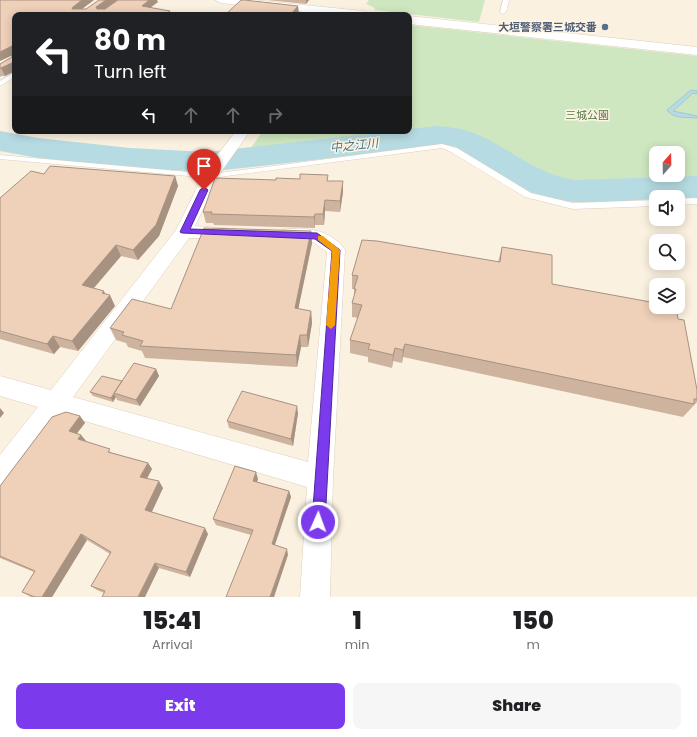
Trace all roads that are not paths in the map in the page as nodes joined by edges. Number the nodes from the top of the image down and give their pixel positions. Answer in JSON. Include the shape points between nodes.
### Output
{"nodes":[{"id":1,"x":221,"y":0,"type":"edge"},
{"id":2,"x":346,"y":0,"type":"edge"},
{"id":3,"x":506,"y":0,"type":"edge"},
{"id":4,"x":325,"y":12,"type":"edge"},
{"id":5,"x":335,"y":12,"type":"edge"},
{"id":6,"x":503,"y":12,"type":"dead end"},
{"id":7,"x":412,"y":20,"type":"edge"},
{"id":8,"x":697,"y":51,"type":"edge"},
{"id":9,"x":12,"y":76,"type":"edge"},
{"id":10,"x":0,"y":84,"type":"edge"},
{"id":11,"x":241,"y":134,"type":"edge"},
{"id":12,"x":0,"y":157,"type":"edge"},
{"id":13,"x":212,"y":174,"type":"junction"},
{"id":14,"x":685,"y":202,"type":"edge"},
{"id":15,"x":697,"y":202,"type":"edge"},
{"id":16,"x":649,"y":203,"type":"edge"},
{"id":17,"x":184,"y":232,"type":"junction"},
{"id":18,"x":0,"y":386,"type":"edge"},
{"id":19,"x":56,"y":401,"type":"junction"},
{"id":20,"x":0,"y":476,"type":"edge"},
{"id":21,"x":320,"y":478,"type":"junction"},
{"id":22,"x":315,"y":597,"type":"edge"}],
"edges":[{"from":1,"to":4,"type":"street"},
{"from":2,"to":5,"type":"street"},
{"from":3,"to":6,"type":"lane"},
{"from":7,"to":8,"type":"street"},
{"from":9,"to":10,"type":"lane"},
{"from":11,"to":13,"type":"street"},
{"from":12,"to":13,"type":"lane"},
{"from":13,"to":16,"type":"lane","via":[[442,146],[454,150],[528,195],[573,206]]},
{"from":13,"to":17,"type":"street"},
{"from":14,"to":15,"type":"lane"},
{"from":17,"to":19,"type":"street"},
{"from":17,"to":21,"type":"street","via":[[317,236],[336,250]]},
{"from":18,"to":19,"type":"street"},
{"from":19,"to":20,"type":"street"},
{"from":19,"to":21,"type":"street"},
{"from":21,"to":22,"type":"street"}]}
